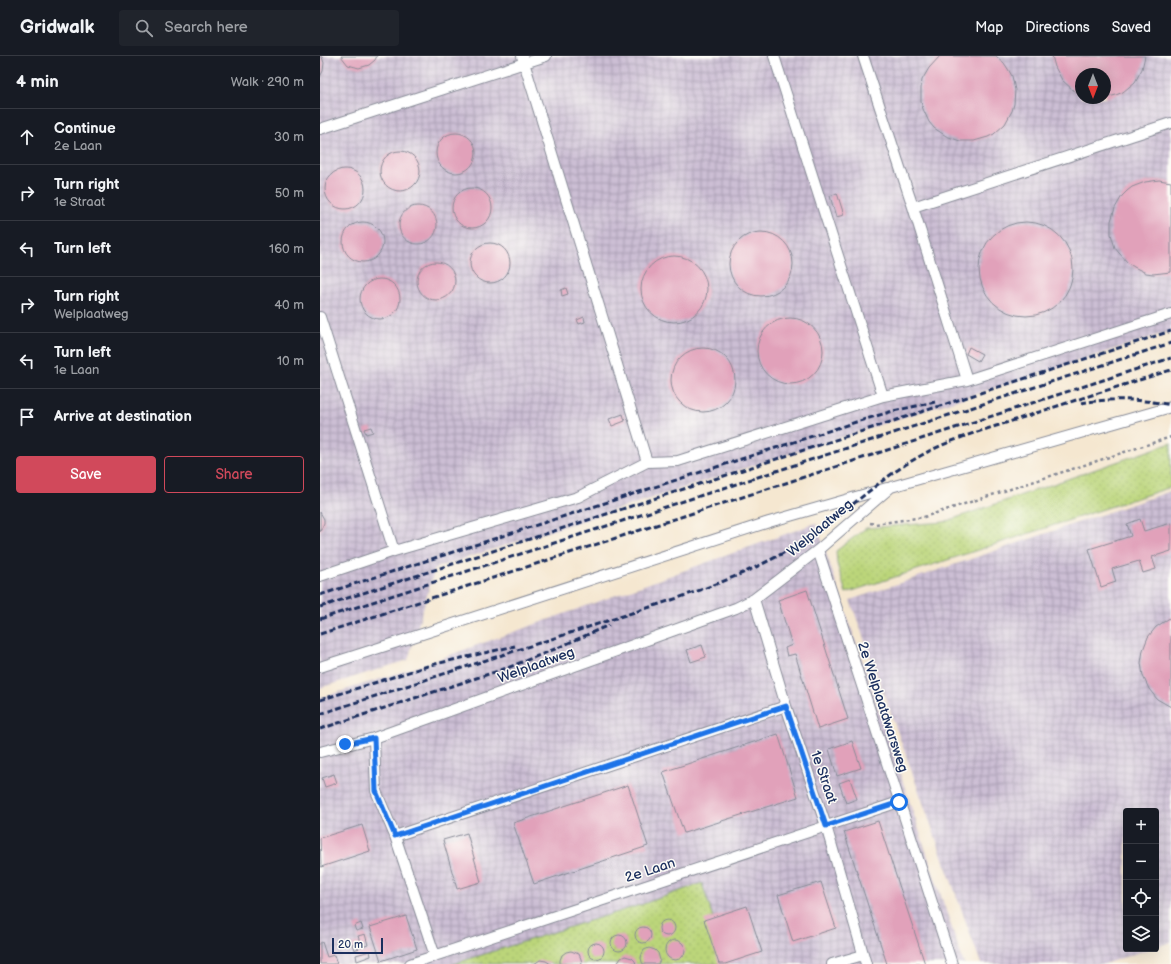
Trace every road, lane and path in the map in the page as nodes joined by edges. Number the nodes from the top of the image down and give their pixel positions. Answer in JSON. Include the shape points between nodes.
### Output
{"nodes":[{"id":1,"x":546,"y":56,"type":"edge"},
{"id":2,"x":774,"y":56,"type":"edge"},
{"id":3,"x":863,"y":56,"type":"edge"},
{"id":4,"x":523,"y":60,"type":"edge"},
{"id":5,"x":1171,"y":123,"type":"edge"},
{"id":6,"x":320,"y":130,"type":"edge"},
{"id":7,"x":913,"y":207,"type":"junction"},
{"id":8,"x":1171,"y":314,"type":"edge"},
{"id":9,"x":320,"y":317,"type":"edge"},
{"id":10,"x":967,"y":380,"type":"junction"},
{"id":11,"x":883,"y":396,"type":"junction"},
{"id":12,"x":1171,"y":408,"type":"edge"},
{"id":13,"x":1171,"y":438,"type":"edge"},
{"id":14,"x":647,"y":462,"type":"junction"},
{"id":15,"x":891,"y":486,"type":"junction"},
{"id":16,"x":851,"y":521,"type":"junction"},
{"id":17,"x":818,"y":550,"type":"junction"},
{"id":18,"x":394,"y":551,"type":"junction"},
{"id":19,"x":320,"y":576,"type":"edge"},
{"id":20,"x":754,"y":599,"type":"junction"},
{"id":21,"x":320,"y":667,"type":"edge"},
{"id":22,"x":786,"y":706,"type":"junction"},
{"id":23,"x":374,"y":738,"type":"junction"},
{"id":24,"x":320,"y":752,"type":"edge"},
{"id":25,"x":899,"y":802,"type":"junction"},
{"id":26,"x":826,"y":826,"type":"junction"},
{"id":27,"x":395,"y":836,"type":"junction"},
{"id":28,"x":436,"y":956,"type":"junction"},
{"id":29,"x":864,"y":960,"type":"edge"},
{"id":30,"x":412,"y":964,"type":"edge"},
{"id":31,"x":832,"y":964,"type":"edge"},
{"id":32,"x":952,"y":964,"type":"edge"}],
"edges":[{"from":1,"to":4,"type":"lane"},
{"from":2,"to":11,"type":"lane"},
{"from":3,"to":7,"type":"lane"},
{"from":4,"to":6,"type":"lane"},
{"from":4,"to":14,"type":"lane"},
{"from":5,"to":7,"type":"lane"},
{"from":7,"to":10,"type":"lane"},
{"from":8,"to":10,"type":"lane"},
{"from":9,"to":18,"type":"lane"},
{"from":10,"to":11,"type":"lane"},
{"from":11,"to":14,"type":"lane","via":[[678,461]]},
{"from":12,"to":15,"type":"lane","name":"Welplaatweg"},
{"from":13,"to":16,"type":"path","via":[[924,518],[875,524]]},
{"from":14,"to":18,"type":"lane","via":[[578,497]]},
{"from":15,"to":16,"type":"lane","name":"Welplaatweg"},
{"from":15,"to":21,"type":"lane","name":"Welplaatweg","via":[[769,522]]},
{"from":16,"to":17,"type":"lane","name":"Welplaatweg"},
{"from":17,"to":20,"type":"lane","name":"Welplaatweg"},
{"from":17,"to":25,"type":"lane","name":"2e Welplaatdwarsweg"},
{"from":18,"to":19,"type":"lane"},
{"from":20,"to":22,"type":"lane","name":"1e Straat"},
{"from":20,"to":23,"type":"lane","name":"Welplaatweg","via":[[736,608]]},
{"from":22,"to":26,"type":"lane","name":"1e Straat"},
{"from":22,"to":27,"type":"lane"},
{"from":23,"to":24,"type":"lane","name":"Welplaatweg"},
{"from":23,"to":27,"type":"lane","via":[[376,791]]},
{"from":25,"to":26,"type":"lane","name":"2e Laan"},
{"from":25,"to":32,"type":"lane","name":"2e Welplaatdwarsweg"},
{"from":26,"to":28,"type":"lane","name":"2e Laan"},
{"from":26,"to":29,"type":"lane","name":"1e Straat"},
{"from":27,"to":28,"type":"lane"},
{"from":28,"to":30,"type":"lane","name":"2e Laan"},
{"from":29,"to":31,"type":"lane"}]}
